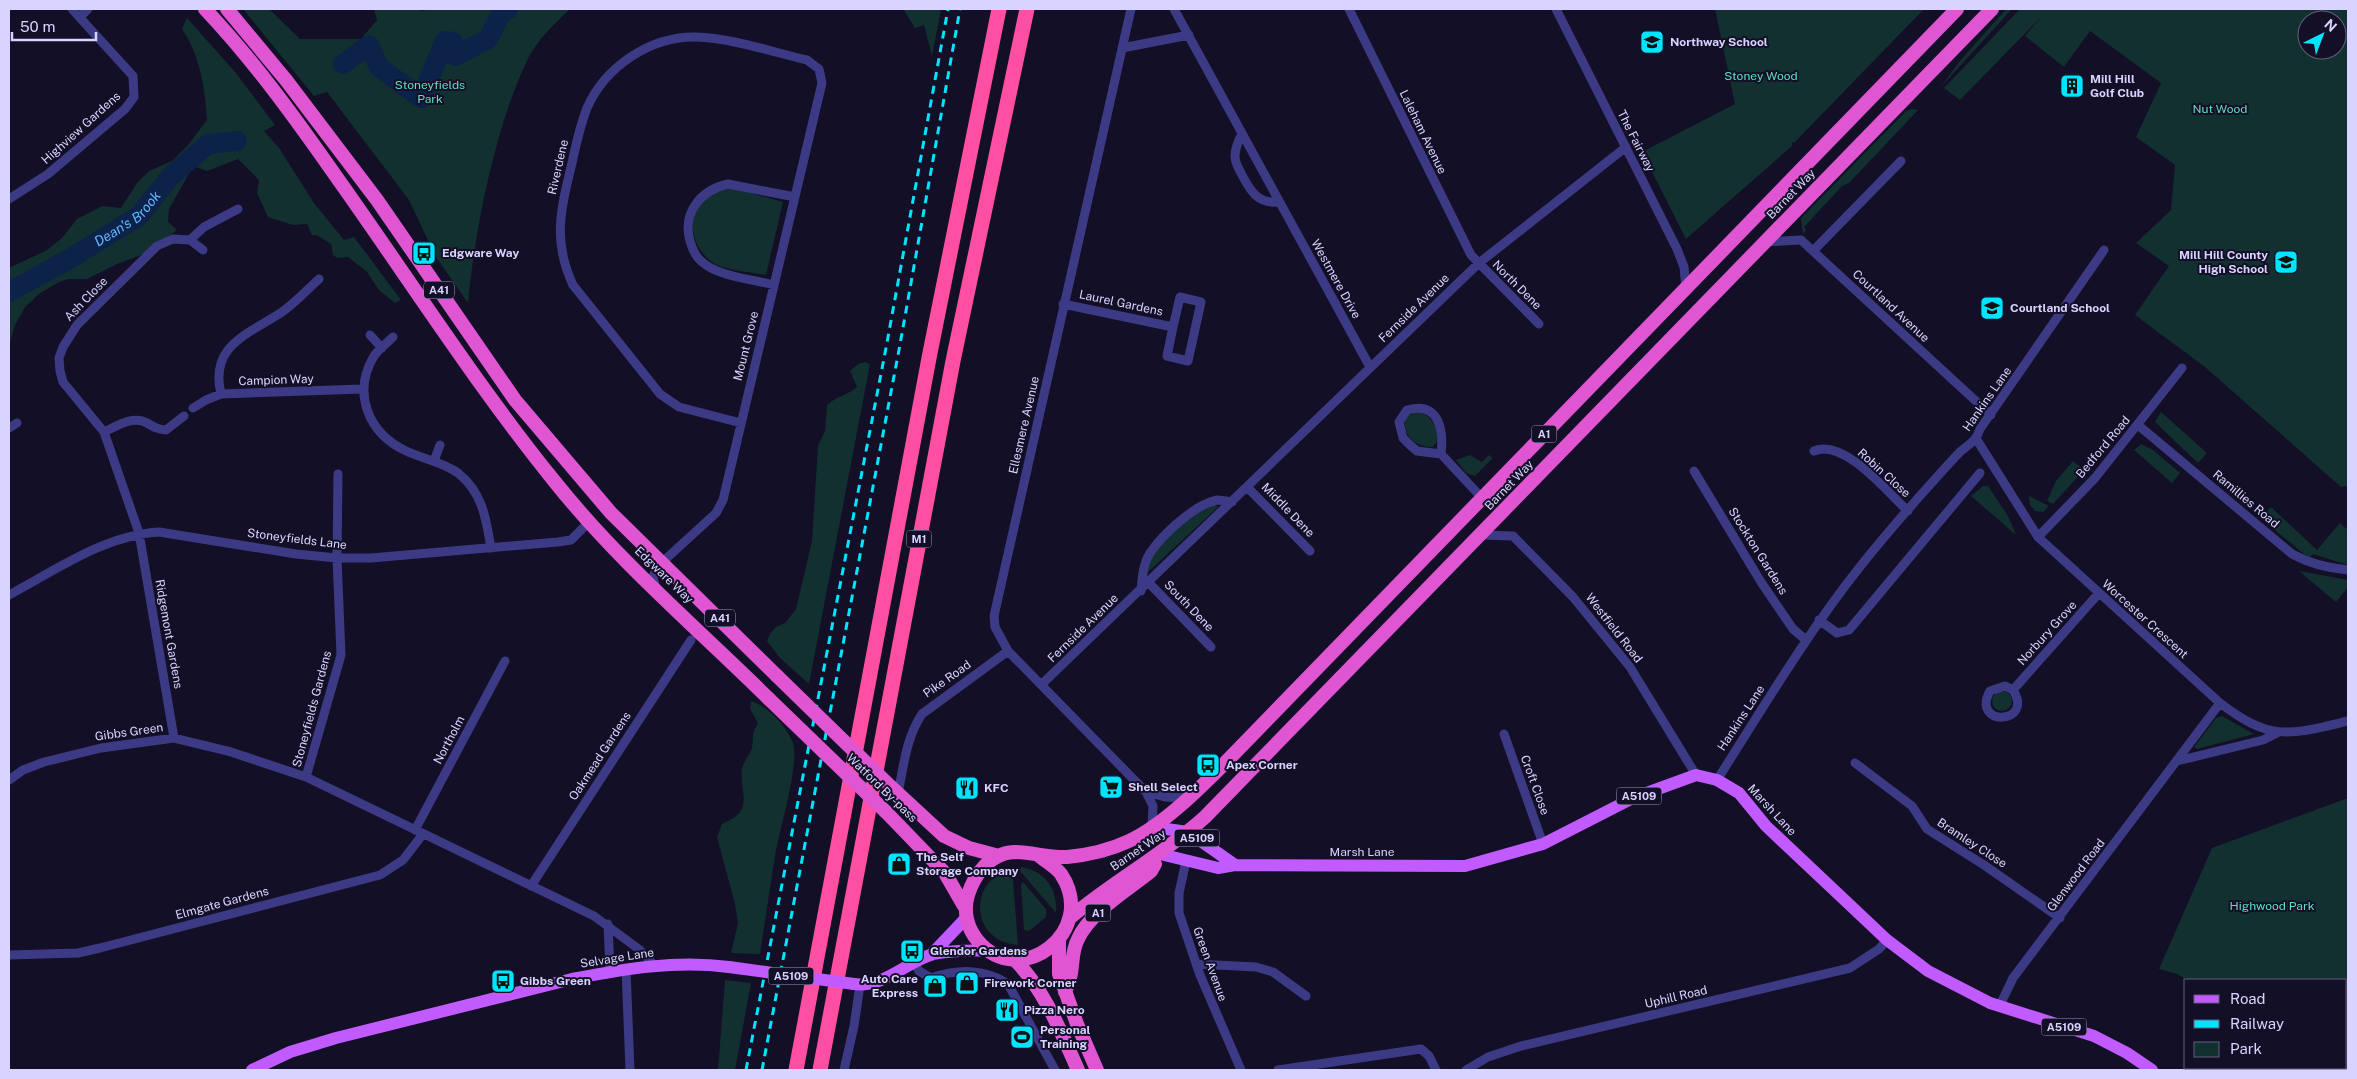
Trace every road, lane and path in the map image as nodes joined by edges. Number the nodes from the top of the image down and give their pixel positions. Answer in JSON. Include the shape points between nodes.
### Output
{"nodes":[{"id":1,"x":72,"y":9,"type":"edge"},
{"id":2,"x":88,"y":9,"type":"edge"},
{"id":3,"x":205,"y":9,"type":"edge"},
{"id":4,"x":227,"y":9,"type":"edge"},
{"id":5,"x":999,"y":9,"type":"edge"},
{"id":6,"x":1027,"y":9,"type":"edge"},
{"id":7,"x":1130,"y":9,"type":"edge"},
{"id":8,"x":1174,"y":9,"type":"edge"},
{"id":9,"x":1349,"y":9,"type":"edge"},
{"id":10,"x":1556,"y":9,"type":"edge"},
{"id":11,"x":1957,"y":9,"type":"edge"},
{"id":12,"x":1992,"y":9,"type":"edge"},
{"id":13,"x":80,"y":17,"type":"junction"},
{"id":14,"x":1189,"y":35,"type":"junction"},
{"id":15,"x":1122,"y":48,"type":"junction"},
{"id":16,"x":822,"y":83,"type":"joint"},
{"id":17,"x":1242,"y":134,"type":"junction"},
{"id":18,"x":1626,"y":147,"type":"junction"},
{"id":19,"x":1901,"y":161,"type":"dead end"},
{"id":20,"x":795,"y":197,"type":"junction"},
{"id":21,"x":9,"y":199,"type":"edge"},
{"id":22,"x":1280,"y":202,"type":"junction"},
{"id":23,"x":238,"y":209,"type":"dead end"},
{"id":24,"x":190,"y":240,"type":"junction"},
{"id":25,"x":1765,"y":242,"type":"junction"},
{"id":26,"x":203,"y":250,"type":"dead end"},
{"id":27,"x":2104,"y":250,"type":"dead end"},
{"id":28,"x":1813,"y":251,"type":"junction"},
{"id":29,"x":1479,"y":263,"type":"junction"},
{"id":30,"x":319,"y":279,"type":"dead end"},
{"id":31,"x":774,"y":285,"type":"junction"},
{"id":32,"x":1686,"y":288,"type":"junction"},
{"id":33,"x":1064,"y":304,"type":"junction"},
{"id":34,"x":1538,"y":324,"type":"dead end"},
{"id":35,"x":1172,"y":327,"type":"junction"},
{"id":36,"x":370,"y":335,"type":"dead end"},
{"id":37,"x":393,"y":337,"type":"dead end"},
{"id":38,"x":382,"y":348,"type":"junction"},
{"id":39,"x":1370,"y":367,"type":"junction"},
{"id":40,"x":2182,"y":368,"type":"dead end"},
{"id":41,"x":362,"y":389,"type":"junction"},
{"id":42,"x":221,"y":394,"type":"junction"},
{"id":43,"x":193,"y":408,"type":"dead end"},
{"id":44,"x":1991,"y":415,"type":"junction"},
{"id":45,"x":184,"y":416,"type":"dead end"},
{"id":46,"x":17,"y":423,"type":"dead end"},
{"id":47,"x":741,"y":424,"type":"junction"},
{"id":48,"x":2138,"y":425,"type":"junction"},
{"id":49,"x":9,"y":428,"type":"edge"},
{"id":50,"x":104,"y":432,"type":"junction"},
{"id":51,"x":1977,"y":440,"type":"junction"},
{"id":52,"x":440,"y":445,"type":"dead end"},
{"id":53,"x":1814,"y":451,"type":"dead end"},
{"id":54,"x":1441,"y":454,"type":"junction"},
{"id":55,"x":434,"y":461,"type":"junction"},
{"id":56,"x":1694,"y":471,"type":"dead end"},
{"id":57,"x":1980,"y":473,"type":"dead end"},
{"id":58,"x":338,"y":474,"type":"dead end"},
{"id":59,"x":1248,"y":487,"type":"junction"},
{"id":60,"x":1482,"y":498,"type":"junction"},
{"id":61,"x":1232,"y":502,"type":"junction"},
{"id":62,"x":1908,"y":511,"type":"junction"},
{"id":63,"x":589,"y":522,"type":"junction"},
{"id":64,"x":140,"y":533,"type":"junction"},
{"id":65,"x":1481,"y":536,"type":"junction"},
{"id":66,"x":2038,"y":537,"type":"junction"},
{"id":67,"x":491,"y":548,"type":"junction"},
{"id":68,"x":1310,"y":551,"type":"dead end"},
{"id":69,"x":337,"y":558,"type":"junction"},
{"id":70,"x":662,"y":562,"type":"junction"},
{"id":71,"x":2348,"y":570,"type":"edge"},
{"id":72,"x":1149,"y":583,"type":"junction"},
{"id":73,"x":656,"y":589,"type":"junction"},
{"id":74,"x":1141,"y":590,"type":"junction"},
{"id":75,"x":2099,"y":593,"type":"junction"},
{"id":76,"x":9,"y":595,"type":"edge"},
{"id":77,"x":1819,"y":620,"type":"junction"},
{"id":78,"x":691,"y":640,"type":"dead end"},
{"id":79,"x":1806,"y":640,"type":"junction"},
{"id":80,"x":1210,"y":647,"type":"dead end"},
{"id":81,"x":1008,"y":651,"type":"junction"},
{"id":82,"x":505,"y":661,"type":"dead end"},
{"id":83,"x":1042,"y":684,"type":"junction"},
{"id":84,"x":2013,"y":690,"type":"dead end"},
{"id":85,"x":769,"y":699,"type":"joint"},
{"id":86,"x":2220,"y":703,"type":"junction"},
{"id":87,"x":2348,"y":721,"type":"edge"},
{"id":88,"x":2277,"y":733,"type":"junction"},
{"id":89,"x":1504,"y":734,"type":"dead end"},
{"id":90,"x":174,"y":738,"type":"junction"},
{"id":91,"x":2177,"y":761,"type":"junction"},
{"id":92,"x":1855,"y":763,"type":"dead end"},
{"id":93,"x":1696,"y":776,"type":"junction"},
{"id":94,"x":306,"y":777,"type":"junction"},
{"id":95,"x":9,"y":780,"type":"edge"},
{"id":96,"x":1717,"y":780,"type":"junction"},
{"id":97,"x":895,"y":790,"type":"junction"},
{"id":98,"x":1146,"y":792,"type":"junction"},
{"id":99,"x":1188,"y":798,"type":"junction"},
{"id":100,"x":1152,"y":828,"type":"junction"},
{"id":101,"x":419,"y":832,"type":"junction"},
{"id":102,"x":1188,"y":832,"type":"junction"},
{"id":103,"x":1543,"y":844,"type":"junction"},
{"id":104,"x":1160,"y":854,"type":"junction"},
{"id":105,"x":1038,"y":855,"type":"junction"},
{"id":106,"x":999,"y":856,"type":"junction"},
{"id":107,"x":1186,"y":861,"type":"junction"},
{"id":108,"x":1235,"y":865,"type":"junction"},
{"id":109,"x":531,"y":886,"type":"junction"},
{"id":110,"x":966,"y":912,"type":"junction"},
{"id":111,"x":1071,"y":917,"type":"junction"},
{"id":112,"x":2060,"y":918,"type":"junction"},
{"id":113,"x":608,"y":924,"type":"junction"},
{"id":114,"x":1059,"y":940,"type":"junction"},
{"id":115,"x":1887,"y":940,"type":"junction"},
{"id":116,"x":989,"y":950,"type":"junction"},
{"id":117,"x":9,"y":955,"type":"edge"},
{"id":118,"x":931,"y":955,"type":"junction"},
{"id":119,"x":1014,"y":960,"type":"junction"},
{"id":120,"x":914,"y":963,"type":"junction"},
{"id":121,"x":1196,"y":964,"type":"junction"},
{"id":122,"x":655,"y":966,"type":"junction"},
{"id":123,"x":626,"y":969,"type":"junction"},
{"id":124,"x":610,"y":971,"type":"junction"},
{"id":125,"x":857,"y":984,"type":"junction"},
{"id":126,"x":1065,"y":992,"type":"junction"},
{"id":127,"x":1306,"y":996,"type":"dead end"},
{"id":128,"x":1999,"y":1007,"type":"junction"},
{"id":129,"x":252,"y":1070,"type":"edge"},
{"id":130,"x":630,"y":1070,"type":"edge"},
{"id":131,"x":796,"y":1070,"type":"edge"},
{"id":132,"x":820,"y":1070,"type":"edge"},
{"id":133,"x":844,"y":1070,"type":"edge"},
{"id":134,"x":1055,"y":1070,"type":"edge"},
{"id":135,"x":1078,"y":1070,"type":"edge"},
{"id":136,"x":1098,"y":1070,"type":"edge"},
{"id":137,"x":1242,"y":1070,"type":"edge"},
{"id":138,"x":1278,"y":1070,"type":"edge"},
{"id":139,"x":1436,"y":1070,"type":"edge"},
{"id":140,"x":1466,"y":1070,"type":"edge"},
{"id":141,"x":2152,"y":1070,"type":"edge"}],
"edges":[{"from":1,"to":13,"type":"street"},
{"from":2,"to":13,"type":"street"},
{"from":3,"to":63,"type":"highway","name":"Edgware Way","number":"A41","via":[[275,90],[501,411],[554,482]]},
{"from":4,"to":70,"type":"highway","name":"Edgware Way","number":"A41","via":[[286,80],[377,200],[515,400],[611,513]]},
{"from":5,"to":131,"type":"highway","number":"M1","via":[[929,358]]},
{"from":6,"to":132,"type":"highway","number":"M1","via":[[953,361]]},
{"from":7,"to":15,"type":"street","name":"Ellesmere Avenue"},
{"from":8,"to":14,"type":"street","name":"Westmere Drive"},
{"from":9,"to":29,"type":"street","name":"Laleham Avenue","via":[[1450,216],[1471,255]]},
{"from":10,"to":18,"type":"street","name":"The Fairway"},
{"from":11,"to":32,"type":"highway","name":"Barnet Way","number":"A1"},
{"from":12,"to":25,"type":"highway","name":"Barnet Way","number":"A1"},
{"from":13,"to":21,"type":"street","name":"Highview Gardens","via":[[133,76],[134,96],[125,109],[48,174]]},
{"from":14,"to":15,"type":"street"},
{"from":14,"to":17,"type":"street","name":"Westmere Drive"},
{"from":15,"to":33,"type":"street","name":"Ellesmere Avenue"},
{"from":16,"to":20,"type":"street","name":"Mount Grove"},
{"from":16,"to":47,"type":"street","name":"Riverdene","via":[[819,69],[807,60],[721,40],[676,39],[640,51],[623,62],[597,91],[580,128],[560,213],[561,250],[573,285],[667,401]]},
{"from":17,"to":22,"type":"street","name":"Westmere Drive"},
{"from":17,"to":22,"type":"street","via":[[1235,157],[1251,192],[1268,203]]},
{"from":18,"to":29,"type":"street","name":"Fernside Avenue"},
{"from":18,"to":32,"type":"street","name":"The Fairway","via":[[1677,249],[1684,267]]},
{"from":19,"to":28,"type":"street"},
{"from":20,"to":31,"type":"street","name":"Mount Grove"},
{"from":20,"to":31,"type":"street","via":[[728,184],[717,187],[696,203],[687,227],[693,250],[700,261],[724,272]]},
{"from":22,"to":39,"type":"street","name":"Westmere Drive"},
{"from":23,"to":24,"type":"street","via":[[204,227]]},
{"from":24,"to":26,"type":"street"},
{"from":24,"to":50,"type":"street","name":"Ash Close","via":[[173,239],[157,246],[77,325],[62,347],[63,382]]},
{"from":25,"to":28,"type":"street","name":"Courtland Avenue","via":[[1801,240]]},
{"from":25,"to":65,"type":"highway","name":"Barnet Way","number":"A1"},
{"from":27,"to":44,"type":"street","name":"Hankins Lane"},
{"from":28,"to":44,"type":"street","name":"Courtland Avenue"},
{"from":29,"to":34,"type":"street","name":"North Dene"},
{"from":29,"to":39,"type":"street","name":"Fernside Avenue"},
{"from":30,"to":42,"type":"street","via":[[284,311],[250,330],[225,353],[218,373]]},
{"from":31,"to":47,"type":"street","name":"Mount Grove"},
{"from":32,"to":60,"type":"highway","name":"Barnet Way","number":"A1"},
{"from":33,"to":35,"type":"street","name":"Laurel Gardens"},
{"from":33,"to":81,"type":"street","name":"Ellesmere Avenue","via":[[994,616],[995,628]]},
{"from":35,"to":35,"type":"street","name":"Laurel Gardens","via":[[1180,297],[1201,302],[1188,361],[1167,356]]},
{"from":36,"to":38,"type":"street"},
{"from":37,"to":38,"type":"street"},
{"from":38,"to":41,"type":"street","via":[[370,364]]},
{"from":39,"to":59,"type":"street","name":"Fernside Avenue"},
{"from":40,"to":48,"type":"street","name":"Bedford Road"},
{"from":41,"to":42,"type":"street","name":"Campion Way"},
{"from":41,"to":55,"type":"street","via":[[366,410],[377,428],[398,447]]},
{"from":42,"to":43,"type":"street","name":"Campion Way"},
{"from":44,"to":51,"type":"street","name":"Hankins Lane","via":[[1980,429]]},
{"from":45,"to":50,"type":"street","via":[[166,430],[157,430],[137,420]]},
{"from":46,"to":49,"type":"street"},
{"from":47,"to":70,"type":"street","name":"Mount Grove","via":[[720,507]]},
{"from":48,"to":66,"type":"street","name":"Bedford Road","via":[[2095,478]]},
{"from":48,"to":71,"type":"street","name":"Ramillies Road","via":[[2292,554],[2322,566]]},
{"from":50,"to":64,"type":"street","name":"Ash Close"},
{"from":51,"to":62,"type":"street","name":"Hankins Lane","via":[[1957,454]]},
{"from":51,"to":66,"type":"street","name":"Worcester Crescent"},
{"from":52,"to":55,"type":"street"},
{"from":53,"to":62,"type":"street","name":"Robin Close","via":[[1829,448],[1847,456]]},
{"from":54,"to":54,"type":"street","via":[[1417,451],[1403,438],[1399,422],[1407,410],[1422,408],[1438,420],[1443,436]]},
{"from":54,"to":60,"type":"street"},
{"from":55,"to":67,"type":"street","via":[[458,473],[475,492],[484,511]]},
{"from":56,"to":79,"type":"street","name":"Stockton Gardens","via":[[1761,582],[1793,629]]},
{"from":57,"to":77,"type":"street","via":[[1849,630],[1837,633]]},
{"from":58,"to":69,"type":"street","name":"Stoneyfields Gardens"},
{"from":59,"to":61,"type":"street","name":"Fernside Avenue"},
{"from":59,"to":68,"type":"street","name":"Middle Dene"},
{"from":60,"to":99,"type":"highway","name":"Barnet Way","number":"A1","via":[[1226,763]]},
{"from":61,"to":72,"type":"street","name":"Fernside Avenue"},
{"from":61,"to":74,"type":"street","via":[[1219,500],[1192,511],[1150,553],[1142,574]]},
{"from":62,"to":77,"type":"street","name":"Hankins Lane"},
{"from":63,"to":67,"type":"street","name":"Stoneyfields Lane","via":[[571,540]]},
{"from":63,"to":73,"type":"highway","name":"Edgware Way","number":"A41"},
{"from":64,"to":69,"type":"street","name":"Stoneyfields Lane","via":[[159,532]]},
{"from":64,"to":76,"type":"street","name":"Stoneyfields Lane","via":[[108,543]]},
{"from":64,"to":90,"type":"street","name":"Ridgemont Gardens"},
{"from":65,"to":93,"type":"street","name":"Westfield Road","via":[[1513,536],[1573,597],[1630,667]]},
{"from":65,"to":102,"type":"highway","name":"Barnet Way","number":"A1","via":[[1246,777]]},
{"from":66,"to":75,"type":"street","name":"Worcester Crescent"},
{"from":67,"to":69,"type":"street","name":"Stoneyfields Lane"},
{"from":69,"to":94,"type":"street","name":"Stoneyfields Gardens","via":[[341,654]]},
{"from":70,"to":73,"type":"street","name":"Mount Grove","via":[[653,573]]},
{"from":70,"to":97,"type":"highway","number":"A41","bridge":true},
{"from":72,"to":74,"type":"street","name":"Fernside Avenue"},
{"from":72,"to":80,"type":"street","name":"South Dene"},
{"from":73,"to":85,"type":"highway","name":"Edgware Way","number":"A41"},
{"from":74,"to":83,"type":"street","name":"Fernside Avenue"},
{"from":75,"to":84,"type":"street","name":"Norbury Grove"},
{"from":75,"to":86,"type":"street","name":"Worcester Crescent"},
{"from":77,"to":79,"type":"street","name":"Hankins Lane"},
{"from":78,"to":109,"type":"street","name":"Oakmead Gardens"},
{"from":79,"to":96,"type":"street","name":"Hankins Lane"},
{"from":81,"to":83,"type":"street","name":"Ellesmere Avenue"},
{"from":81,"to":97,"type":"street","name":"Pike Road","via":[[922,714],[912,728]]},
{"from":82,"to":101,"type":"street","name":"Northolm"},
{"from":83,"to":98,"type":"street","name":"Ellesmere Avenue"},
{"from":85,"to":110,"type":"highway","name":"Watford By-pass","number":"A41","bridge":true,"via":[[946,873]]},
{"from":86,"to":88,"type":"street","name":"Worcester Crescent","via":[[2240,719]]},
{"from":86,"to":91,"type":"street","name":"Glenwood Road"},
{"from":87,"to":88,"type":"street","name":"Worcester Crescent","via":[[2294,733]]},
{"from":88,"to":91,"type":"street","via":[[2263,740]]},
{"from":89,"to":103,"type":"street","name":"Croft Close"},
{"from":90,"to":94,"type":"street","name":"Gibbs Green","via":[[228,751]]},
{"from":90,"to":95,"type":"street","name":"Gibbs Green","via":[[101,748],[44,762]]},
{"from":91,"to":112,"type":"street","name":"Glenwood Road"},
{"from":92,"to":112,"type":"street","name":"Bramley Close","via":[[1912,806],[1927,830]]},
{"from":93,"to":96,"type":"main road","name":"Marsh Lane","number":"A5109"},
{"from":93,"to":103,"type":"main road","name":"Marsh Lane","number":"A5109","via":[[1633,798]]},
{"from":94,"to":101,"type":"street","name":"Gibbs Green"},
{"from":96,"to":115,"type":"main road","name":"Marsh Lane","number":"A5109","via":[[1739,793],[1766,826]]},
{"from":97,"to":106,"type":"highway","name":"Watford By-pass","number":"A41","via":[[944,836],[969,848]]},
{"from":98,"to":99,"type":"street"},
{"from":98,"to":100,"type":"street","name":"Ellesmere Avenue","via":[[1154,806]]},
{"from":99,"to":100,"type":"highway","name":"Barnet Way","number":"A1"},
{"from":100,"to":102,"type":"main road","number":"A5109"},
{"from":100,"to":105,"type":"highway","name":"Barnet Way","number":"A1","via":[[1112,848],[1066,857]]},
{"from":101,"to":109,"type":"street","name":"Gibbs Green"},
{"from":101,"to":117,"type":"street","name":"Elmgate Gardens","via":[[402,860],[380,875],[100,948]]},
{"from":102,"to":104,"type":"highway","name":"Barnet Way","number":"A1"},
{"from":102,"to":108,"type":"main road","number":"A5109"},
{"from":103,"to":108,"type":"main road","name":"Marsh Lane","number":"A5109","via":[[1465,866]]},
{"from":104,"to":107,"type":"main road","name":"Marsh Lane","number":"A5109"},
{"from":104,"to":111,"type":"highway","name":"Barnet Way","number":"A1"},
{"from":104,"to":126,"type":"highway","number":"A1","via":[[1151,871],[1096,914],[1086,926],[1073,952]]},
{"from":105,"to":106,"type":"highway","via":[[1014,852]]},
{"from":105,"to":111,"type":"highway","via":[[1060,872],[1070,893]]},
{"from":106,"to":110,"type":"highway","via":[[980,870],[971,884]]},
{"from":107,"to":108,"type":"main road","name":"Marsh Lane","number":"A5109","via":[[1218,868]]},
{"from":107,"to":121,"type":"street","name":"Green Avenue","via":[[1179,893],[1179,913]]},
{"from":109,"to":113,"type":"street","name":"Gibbs Green"},
{"from":110,"to":116,"type":"highway","via":[[978,941]]},
{"from":110,"to":118,"type":"main road","name":"Selvage Lane","number":"A5109"},
{"from":111,"to":114,"type":"highway"},
{"from":112,"to":128,"type":"street","name":"Glenwood Road","via":[[2013,978]]},
{"from":113,"to":122,"type":"street","name":"Gibbs Green"},
{"from":113,"to":124,"type":"street"},
{"from":114,"to":119,"type":"highway","via":[[1030,958]]},
{"from":114,"to":126,"type":"highway","via":[[1059,974]]},
{"from":115,"to":128,"type":"main road","name":"Marsh Lane","number":"A5109","via":[[1928,971]]},
{"from":115,"to":140,"type":"street","name":"Uphill Road","via":[[1850,968],[1521,1046],[1488,1057]]},
{"from":116,"to":118,"type":"main road","name":"Selvage Lane","number":"A5109"},
{"from":116,"to":119,"type":"highway"},
{"from":118,"to":120,"type":"main road","name":"Selvage Lane","number":"A5109"},
{"from":119,"to":135,"type":"highway","via":[[1026,970],[1042,995]]},
{"from":120,"to":125,"type":"main road","name":"Selvage Lane","number":"A5109","via":[[888,977]]},
{"from":120,"to":134,"type":"street","via":[[930,978],[948,972],[970,971],[1000,978],[1008,984]]},
{"from":121,"to":127,"type":"street","via":[[1256,967],[1273,972]]},
{"from":121,"to":137,"type":"street","name":"Green Avenue"},
{"from":122,"to":123,"type":"main road","name":"Selvage Lane","number":"A5109"},
{"from":122,"to":125,"type":"main road","name":"Selvage Lane","number":"A5109","bridge":true,"via":[[729,967]]},
{"from":123,"to":124,"type":"main road","name":"Selvage Lane","number":"A5109"},
{"from":123,"to":130,"type":"street"},
{"from":124,"to":129,"type":"main road","name":"Selvage Lane","number":"A5109","via":[[336,1038],[290,1052]]},
{"from":125,"to":133,"type":"street","via":[[854,1026]]},
{"from":126,"to":136,"type":"highway"},
{"from":128,"to":141,"type":"main road","name":"Marsh Lane","number":"A5109","via":[[2094,1036]]},
{"from":138,"to":139,"type":"street","via":[[1421,1050],[1429,1056]]}]}
